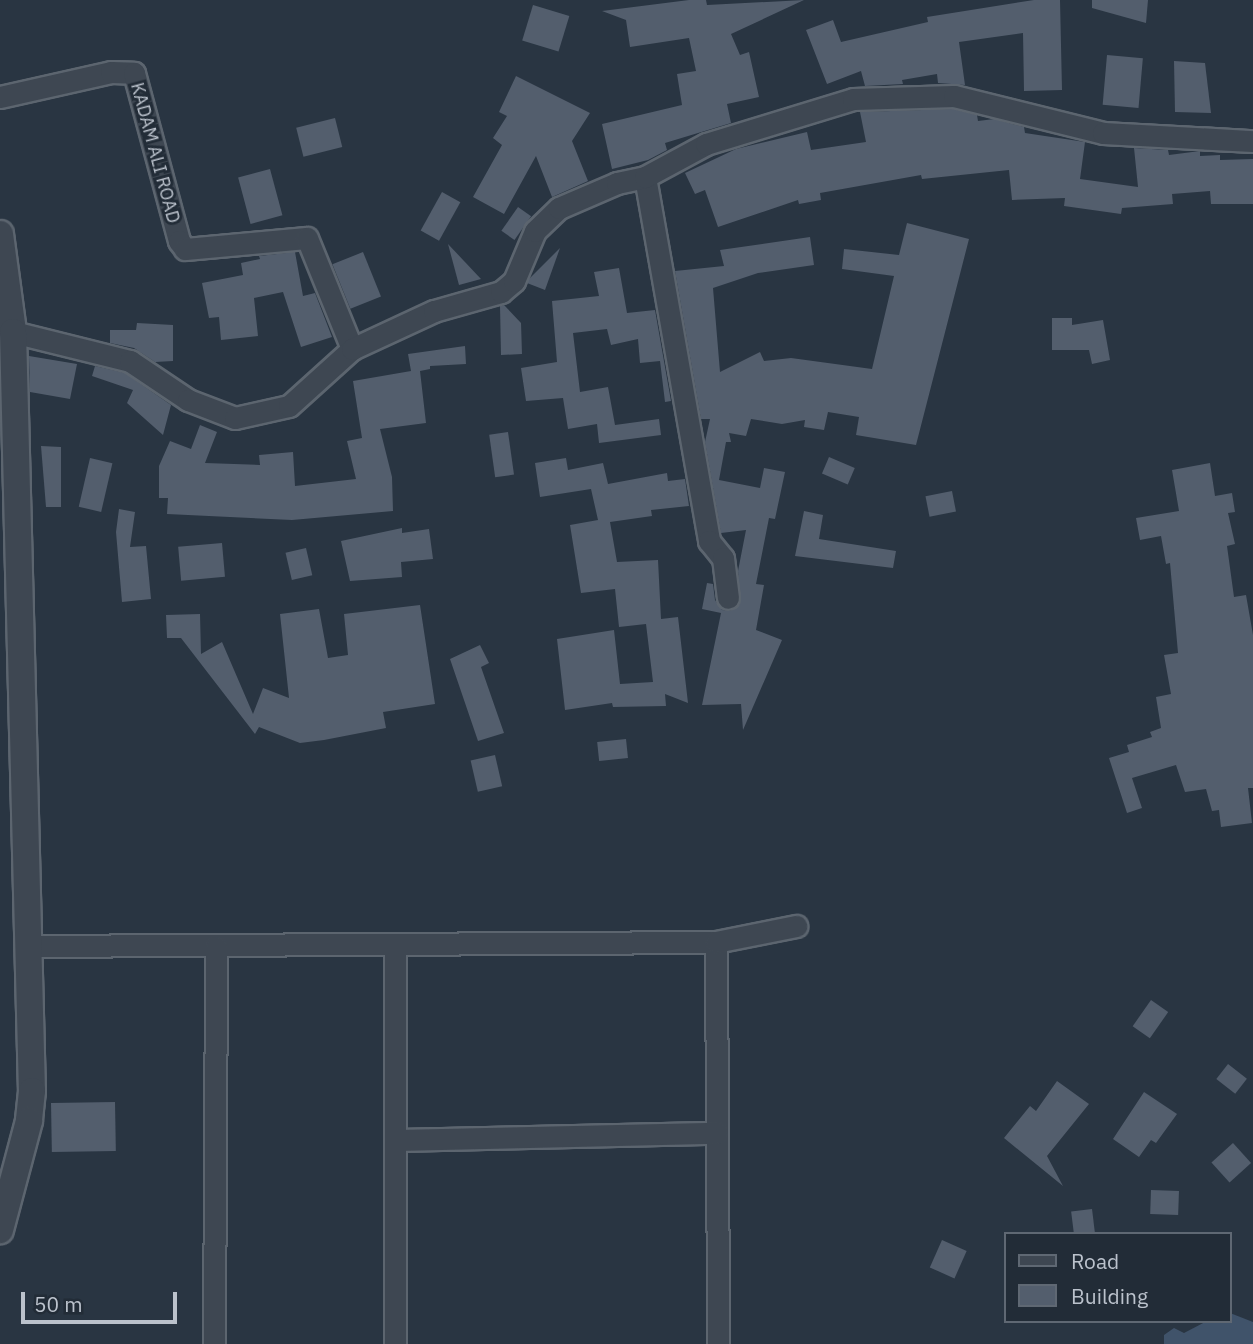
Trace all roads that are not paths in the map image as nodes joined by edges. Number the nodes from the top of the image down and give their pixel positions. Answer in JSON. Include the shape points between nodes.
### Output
{"nodes":[{"id":1,"x":0,"y":97,"type":"edge"},
{"id":2,"x":1253,"y":141,"type":"edge"},
{"id":3,"x":645,"y":177,"type":"junction"},
{"id":4,"x":0,"y":234,"type":"edge"},
{"id":5,"x":13,"y":332,"type":"junction"},
{"id":6,"x":352,"y":349,"type":"junction"},
{"id":7,"x":728,"y":598,"type":"dead end"},
{"id":8,"x":796,"y":926,"type":"dead end"},
{"id":9,"x":716,"y":942,"type":"junction"},
{"id":10,"x":395,"y":945,"type":"junction"},
{"id":11,"x":26,"y":946,"type":"junction"},
{"id":12,"x":216,"y":947,"type":"junction"},
{"id":13,"x":717,"y":1133,"type":"junction"},
{"id":14,"x":397,"y":1140,"type":"junction"},
{"id":15,"x":0,"y":1230,"type":"edge"},
{"id":16,"x":214,"y":1344,"type":"edge"},
{"id":17,"x":395,"y":1344,"type":"edge"},
{"id":18,"x":718,"y":1344,"type":"edge"}],
"edges":[{"from":1,"to":6,"type":"street","name":"KADAM ALI ROAD","via":[[111,72],[134,73],[185,249],[307,238]]},
{"from":2,"to":3,"type":"street","via":[[1103,133],[954,96],[896,94],[853,99],[706,144]]},
{"from":3,"to":6,"type":"street","via":[[617,183],[544,218],[514,281],[501,292],[434,311]]},
{"from":3,"to":7,"type":"street","via":[[681,395],[689,407],[709,541],[723,558]]},
{"from":4,"to":5,"type":"street"},
{"from":5,"to":6,"type":"street","via":[[130,361],[188,400],[235,418],[289,406]]},
{"from":5,"to":11,"type":"street"},
{"from":8,"to":9,"type":"street"},
{"from":9,"to":10,"type":"street"},
{"from":9,"to":13,"type":"street"},
{"from":10,"to":12,"type":"street"},
{"from":10,"to":14,"type":"street"},
{"from":11,"to":12,"type":"street"},
{"from":11,"to":15,"type":"street","via":[[30,1121]]},
{"from":12,"to":16,"type":"street"},
{"from":13,"to":14,"type":"street"},
{"from":13,"to":18,"type":"street"},
{"from":14,"to":17,"type":"street"}]}
